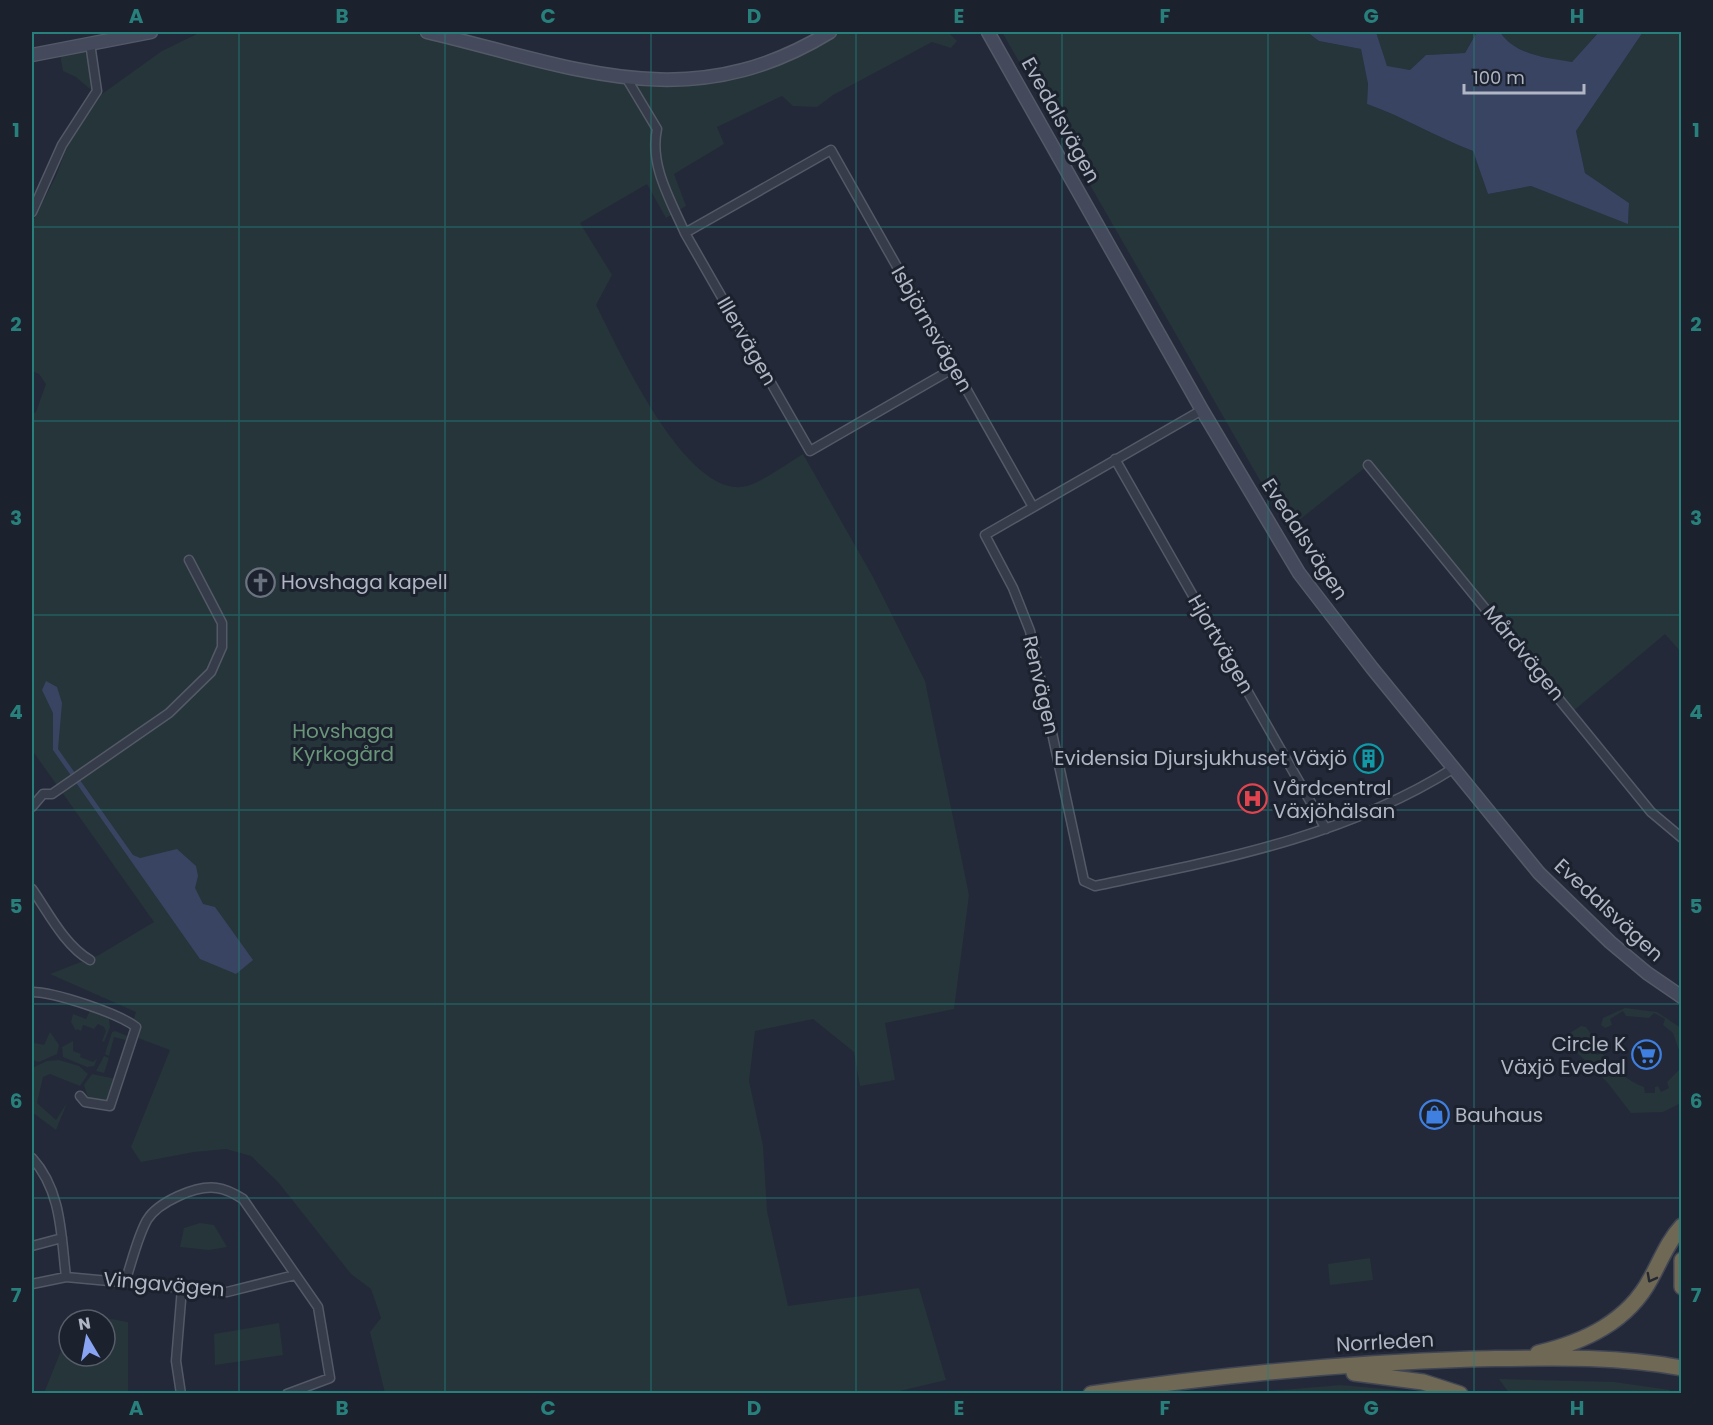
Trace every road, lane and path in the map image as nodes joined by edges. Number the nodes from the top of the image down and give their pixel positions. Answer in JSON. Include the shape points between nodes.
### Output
{"nodes":[{"id":1,"x":151,"y":32,"type":"edge"},
{"id":2,"x":427,"y":32,"type":"edge"},
{"id":3,"x":830,"y":32,"type":"edge"},
{"id":4,"x":988,"y":32,"type":"edge"},
{"id":5,"x":90,"y":43,"type":"junction"},
{"id":6,"x":32,"y":55,"type":"edge"},
{"id":7,"x":627,"y":79,"type":"junction"},
{"id":8,"x":32,"y":212,"type":"edge"},
{"id":9,"x":685,"y":233,"type":"junction"},
{"id":10,"x":954,"y":368,"type":"junction"},
{"id":11,"x":1202,"y":410,"type":"junction"},
{"id":12,"x":1115,"y":459,"type":"junction"},
{"id":13,"x":1368,"y":465,"type":"dead end"},
{"id":14,"x":1034,"y":507,"type":"junction"},
{"id":15,"x":189,"y":560,"type":"dead end"},
{"id":16,"x":1454,"y":768,"type":"junction"},
{"id":17,"x":32,"y":807,"type":"edge"},
{"id":18,"x":1326,"y":829,"type":"junction"},
{"id":19,"x":1682,"y":838,"type":"edge"},
{"id":20,"x":32,"y":889,"type":"edge"},
{"id":21,"x":90,"y":960,"type":"dead end"},
{"id":22,"x":32,"y":992,"type":"edge"},
{"id":23,"x":1682,"y":997,"type":"edge"},
{"id":24,"x":80,"y":1096,"type":"dead end"},
{"id":25,"x":32,"y":1158,"type":"edge"},
{"id":26,"x":1682,"y":1226,"type":"edge"},
{"id":27,"x":62,"y":1238,"type":"junction"},
{"id":28,"x":32,"y":1246,"type":"edge"},
{"id":29,"x":1682,"y":1260,"type":"edge"},
{"id":30,"x":295,"y":1275,"type":"junction"},
{"id":31,"x":66,"y":1277,"type":"junction"},
{"id":32,"x":125,"y":1282,"type":"junction"},
{"id":33,"x":32,"y":1284,"type":"edge"},
{"id":34,"x":1682,"y":1287,"type":"edge"},
{"id":35,"x":182,"y":1288,"type":"junction"},
{"id":36,"x":1515,"y":1358,"type":"junction"},
{"id":37,"x":1682,"y":1368,"type":"edge"},
{"id":38,"x":1354,"y":1373,"type":"junction"},
{"id":39,"x":1682,"y":1375,"type":"edge"},
{"id":40,"x":181,"y":1394,"type":"edge"},
{"id":41,"x":287,"y":1394,"type":"edge"},
{"id":42,"x":1091,"y":1394,"type":"edge"},
{"id":43,"x":1144,"y":1394,"type":"edge"},
{"id":44,"x":1460,"y":1394,"type":"edge"}],
"edges":[{"from":1,"to":5,"type":"street"},
{"from":2,"to":7,"type":"street"},
{"from":3,"to":7,"type":"street","via":[[768,64],[726,75],[675,81]]},
{"from":4,"to":11,"type":"street","name":"Evedalsvägen"},
{"from":5,"to":6,"type":"street"},
{"from":5,"to":8,"type":"street","via":[[97,91],[62,145]]},
{"from":7,"to":9,"type":"street","via":[[657,129],[654,142],[659,173]]},
{"from":9,"to":10,"type":"street","name":"Illervägen","via":[[810,451]]},
{"from":9,"to":10,"type":"street","name":"Isbjörnsvägen","via":[[831,150]]},
{"from":10,"to":14,"type":"street","name":"Isbjörnsvägen"},
{"from":11,"to":12,"type":"street","name":"Renvägen"},
{"from":11,"to":16,"type":"street","name":"Evedalsvägen","via":[[1299,573]]},
{"from":12,"to":14,"type":"street","name":"Renvägen"},
{"from":12,"to":18,"type":"street","name":"Hjortvägen"},
{"from":13,"to":19,"type":"street","name":"Mårdvägen","via":[[1651,812]]},
{"from":14,"to":18,"type":"street","name":"Renvägen","via":[[985,535],[1030,631],[1084,881],[1095,886],[1232,857]]},
{"from":15,"to":17,"type":"street","via":[[222,623],[222,647],[211,672],[169,713],[51,794],[43,794]]},
{"from":16,"to":18,"type":"street","name":"Renvägen","via":[[1410,794]]},
{"from":16,"to":23,"type":"street","name":"Evedalsvägen","via":[[1539,873],[1585,920]]},
{"from":20,"to":21,"type":"street","via":[[64,935]]},
{"from":22,"to":24,"type":"street","via":[[46,992],[91,1007],[136,1027],[110,1106],[85,1102]]},
{"from":25,"to":27,"type":"street","via":[[55,1198]]},
{"from":26,"to":36,"type":"highway","one_way":true,"via":[[1643,1291],[1610,1325],[1568,1344]]},
{"from":27,"to":28,"type":"street"},
{"from":27,"to":31,"type":"street"},
{"from":29,"to":34,"type":"highway"},
{"from":30,"to":32,"type":"street","via":[[248,1204],[225,1190],[211,1188],[185,1194],[152,1213]]},
{"from":30,"to":35,"type":"street","name":"Vingavägen","via":[[227,1292]]},
{"from":30,"to":41,"type":"street","via":[[318,1307],[330,1378]]},
{"from":31,"to":32,"type":"street","name":"Vingavägen"},
{"from":31,"to":33,"type":"street","name":"Vingavägen"},
{"from":32,"to":35,"type":"street","name":"Vingavägen"},
{"from":35,"to":40,"type":"street","via":[[176,1361]]},
{"from":36,"to":37,"type":"highway","name":"Norrleden","via":[[1596,1359]]},
{"from":36,"to":42,"type":"highway","name":"Norrleden","via":[[1276,1370]]},
{"from":38,"to":39,"type":"highway","name":"Norrleden","via":[[1564,1364]]},
{"from":38,"to":43,"type":"highway","name":"Norrleden"},
{"from":38,"to":44,"type":"highway","via":[[1423,1382]]}]}
